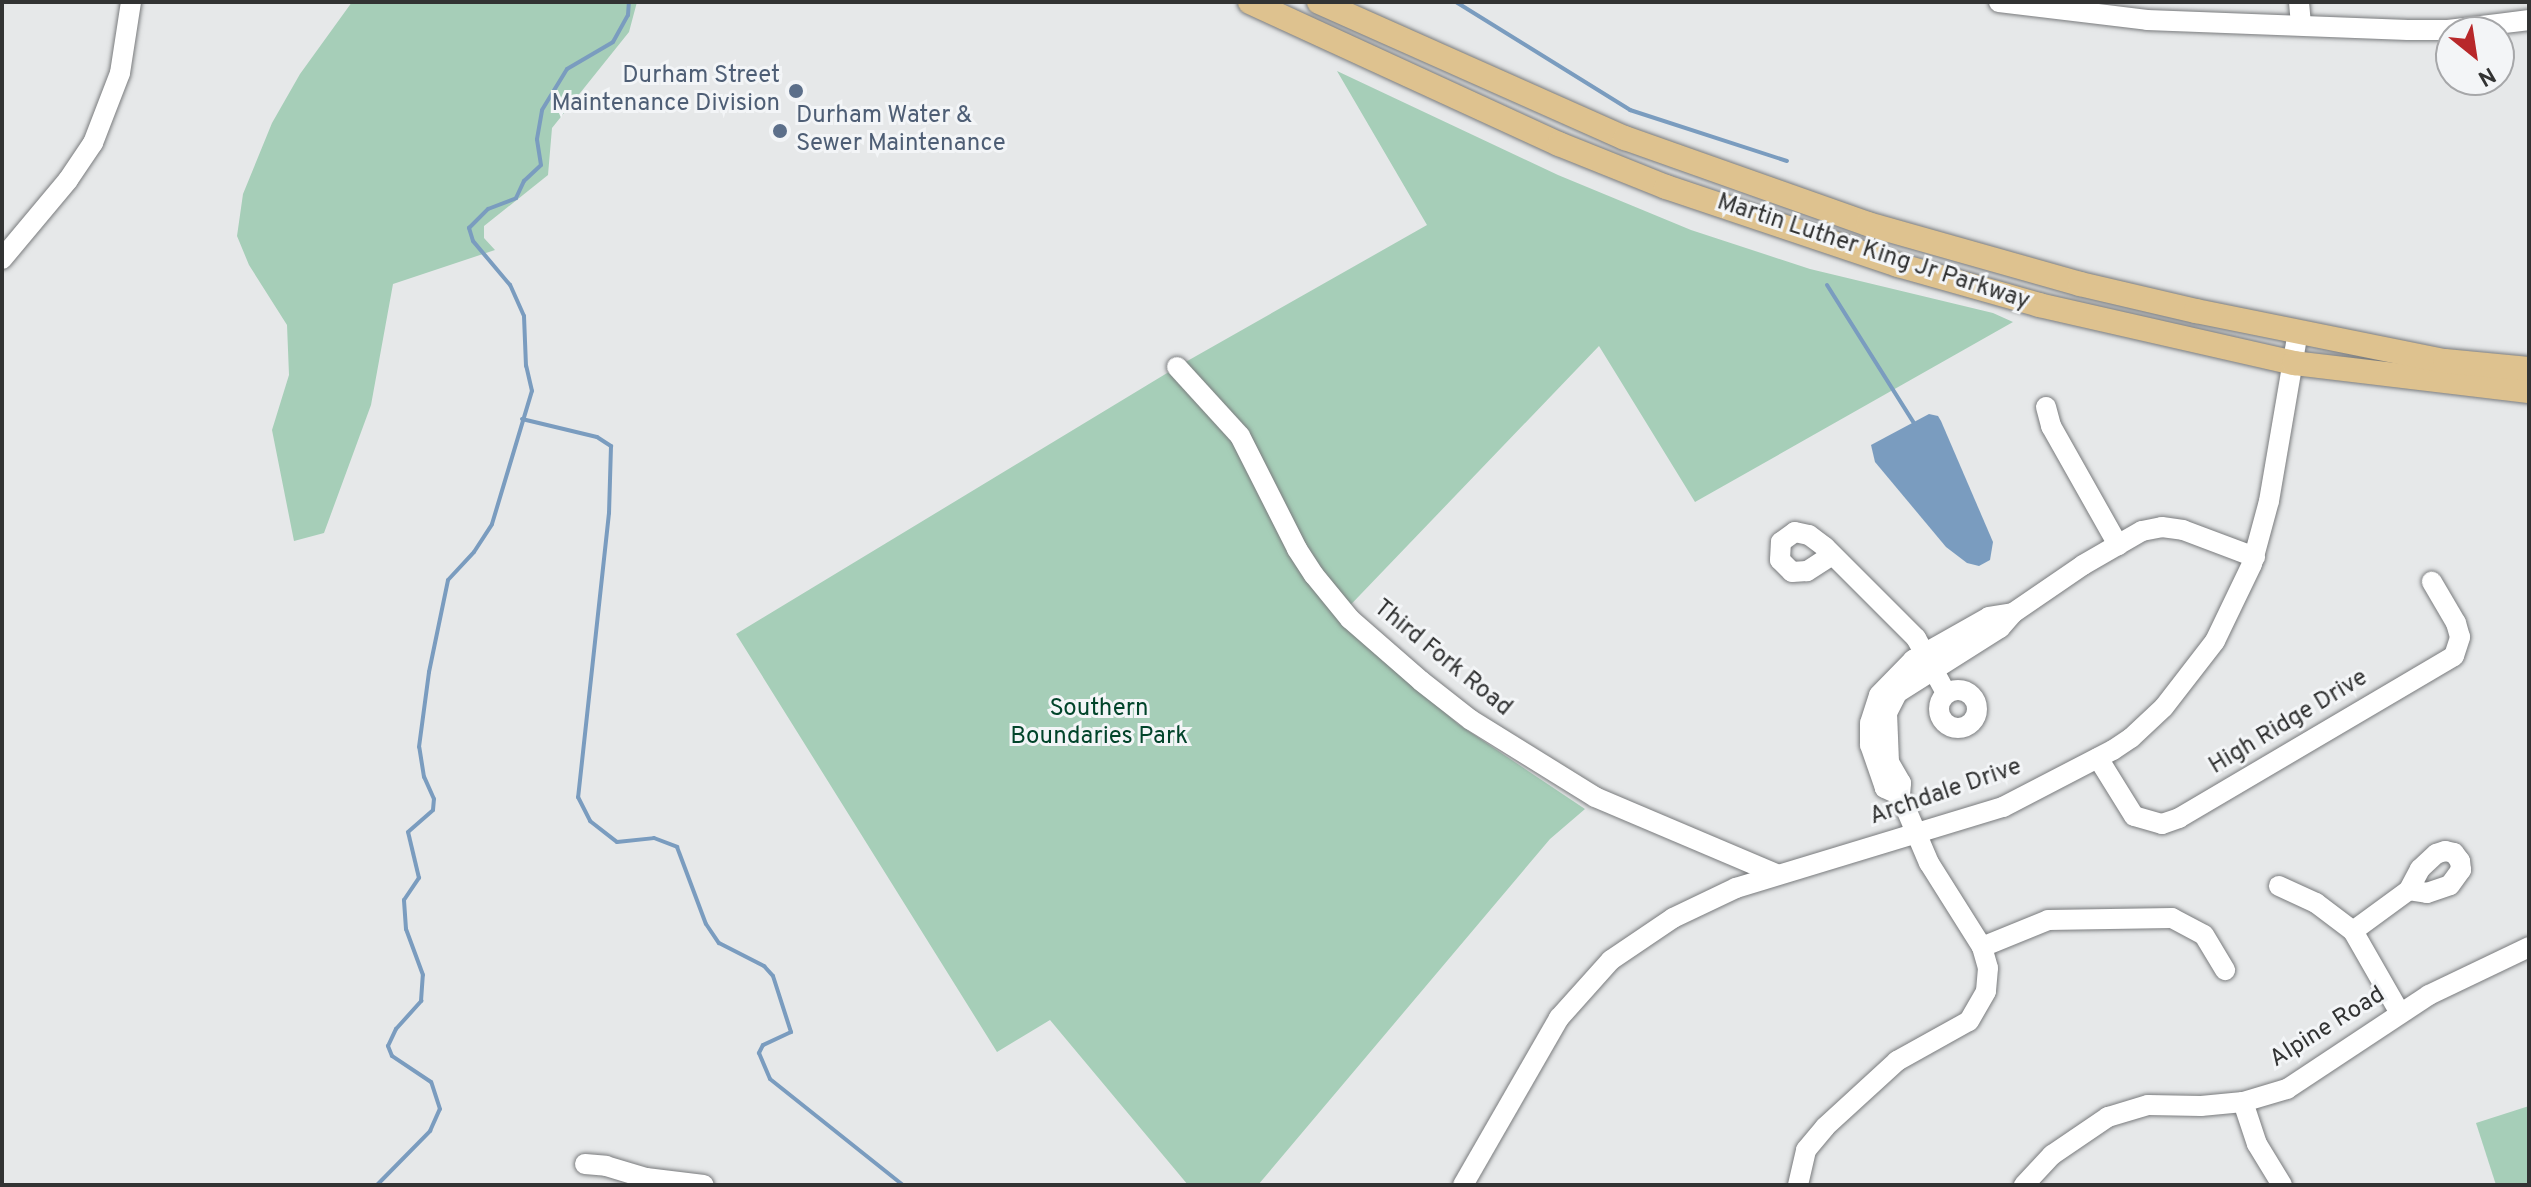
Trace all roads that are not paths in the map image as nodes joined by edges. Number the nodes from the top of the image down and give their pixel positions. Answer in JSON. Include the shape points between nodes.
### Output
{"nodes":[{"id":1,"x":131,"y":2,"type":"edge"},
{"id":2,"x":1250,"y":2,"type":"edge"},
{"id":3,"x":1319,"y":2,"type":"edge"},
{"id":4,"x":1999,"y":2,"type":"edge"},
{"id":5,"x":2299,"y":2,"type":"edge"},
{"id":6,"x":2529,"y":20,"type":"edge"},
{"id":7,"x":2301,"y":25,"type":"junction"},
{"id":8,"x":2,"y":259,"type":"edge"},
{"id":9,"x":2298,"y":332,"type":"junction"},
{"id":10,"x":2294,"y":363,"type":"junction"},
{"id":11,"x":1177,"y":367,"type":"dead end"},
{"id":12,"x":2529,"y":369,"type":"edge"},
{"id":13,"x":2529,"y":391,"type":"edge"},
{"id":14,"x":2046,"y":407,"type":"dead end"},
{"id":15,"x":2118,"y":545,"type":"junction"},
{"id":16,"x":1832,"y":555,"type":"dead end"},
{"id":17,"x":2255,"y":557,"type":"junction"},
{"id":18,"x":2432,"y":582,"type":"dead end"},
{"id":19,"x":1929,"y":661,"type":"junction"},
{"id":20,"x":1946,"y":693,"type":"dead end"},
{"id":21,"x":2098,"y":758,"type":"junction"},
{"id":22,"x":1915,"y":835,"type":"junction"},
{"id":23,"x":1776,"y":874,"type":"junction"},
{"id":24,"x":2279,"y":886,"type":"dead end"},
{"id":25,"x":2409,"y":890,"type":"dead end"},
{"id":26,"x":2353,"y":931,"type":"junction"},
{"id":27,"x":1982,"y":947,"type":"junction"},
{"id":28,"x":2529,"y":947,"type":"edge"},
{"id":29,"x":2225,"y":970,"type":"dead end"},
{"id":30,"x":2400,"y":1013,"type":"junction"},
{"id":31,"x":2243,"y":1102,"type":"junction"},
{"id":32,"x":585,"y":1164,"type":"dead end"},
{"id":33,"x":704,"y":1185,"type":"edge"},
{"id":34,"x":1463,"y":1185,"type":"edge"},
{"id":35,"x":1798,"y":1185,"type":"edge"},
{"id":36,"x":2024,"y":1185,"type":"edge"},
{"id":37,"x":2282,"y":1185,"type":"edge"}],
"edges":[{"from":1,"to":8,"type":"street","via":[[120,73],[93,143]]},
{"from":2,"to":10,"type":"main road","name":"Martin Luther King Jr Parkway","via":[[1559,144],[1766,221],[2039,305]]},
{"from":3,"to":9,"type":"main road","name":"Martin Luther King Jr Parkway","via":[[1570,116],[1769,191],[2080,284]]},
{"from":4,"to":7,"type":"street","via":[[2147,20]]},
{"from":5,"to":7,"type":"street"},
{"from":6,"to":7,"type":"street","via":[[2448,30]]},
{"from":9,"to":10,"type":"street","name":"Archdale Drive"},
{"from":9,"to":12,"type":"main road","name":"Martin Luther King Jr Parkway","via":[[2445,361]]},
{"from":10,"to":13,"type":"main road","name":"Martin Luther King Jr Parkway"},
{"from":10,"to":17,"type":"street","name":"Archdale Drive"},
{"from":11,"to":23,"type":"street","name":"Third Fork Road","via":[[1240,436],[1314,575],[1350,619],[1421,681],[1484,729],[1595,797]]},
{"from":14,"to":15,"type":"street","via":[[2051,426]]},
{"from":15,"to":17,"type":"street","via":[[2162,527]]},
{"from":15,"to":19,"type":"street","via":[[2013,613],[2000,628]]},
{"from":16,"to":19,"type":"street","via":[[1916,638]]},
{"from":17,"to":21,"type":"street","name":"Archdale Drive","via":[[2231,613],[2198,666],[2131,738]]},
{"from":18,"to":21,"type":"street","name":"High Ridge Drive","via":[[2460,637],[2454,656],[2179,818],[2162,824],[2134,816]]},
{"from":19,"to":20,"type":"street"},
{"from":19,"to":22,"type":"street","via":[[1897,693],[1887,713],[1889,762],[1901,783],[1900,795]]},
{"from":21,"to":22,"type":"street","name":"Archdale Drive","via":[[2003,807]]},
{"from":22,"to":23,"type":"street","name":"Archdale Drive"},
{"from":22,"to":27,"type":"street"},
{"from":23,"to":34,"type":"street","name":"Archdale Drive","via":[[1673,918],[1594,975],[1559,1018]]},
{"from":24,"to":26,"type":"street","via":[[2316,903]]},
{"from":25,"to":26,"type":"street"},
{"from":26,"to":30,"type":"street"},
{"from":27,"to":29,"type":"street","via":[[2048,920],[2162,917],[2192,925],[2204,935]]},
{"from":27,"to":35,"type":"street","via":[[1988,981],[1977,1012],[1959,1028],[1897,1061],[1825,1127],[1806,1150]]},
{"from":28,"to":30,"type":"street","name":"Alpine Road"},
{"from":30,"to":31,"type":"street","name":"Alpine Road","via":[[2302,1081]]},
{"from":31,"to":36,"type":"street","name":"Alpine Road","via":[[2148,1105],[2120,1112],[2070,1141]]},
{"from":31,"to":37,"type":"street","via":[[2257,1144]]},
{"from":32,"to":33,"type":"street"}]}
